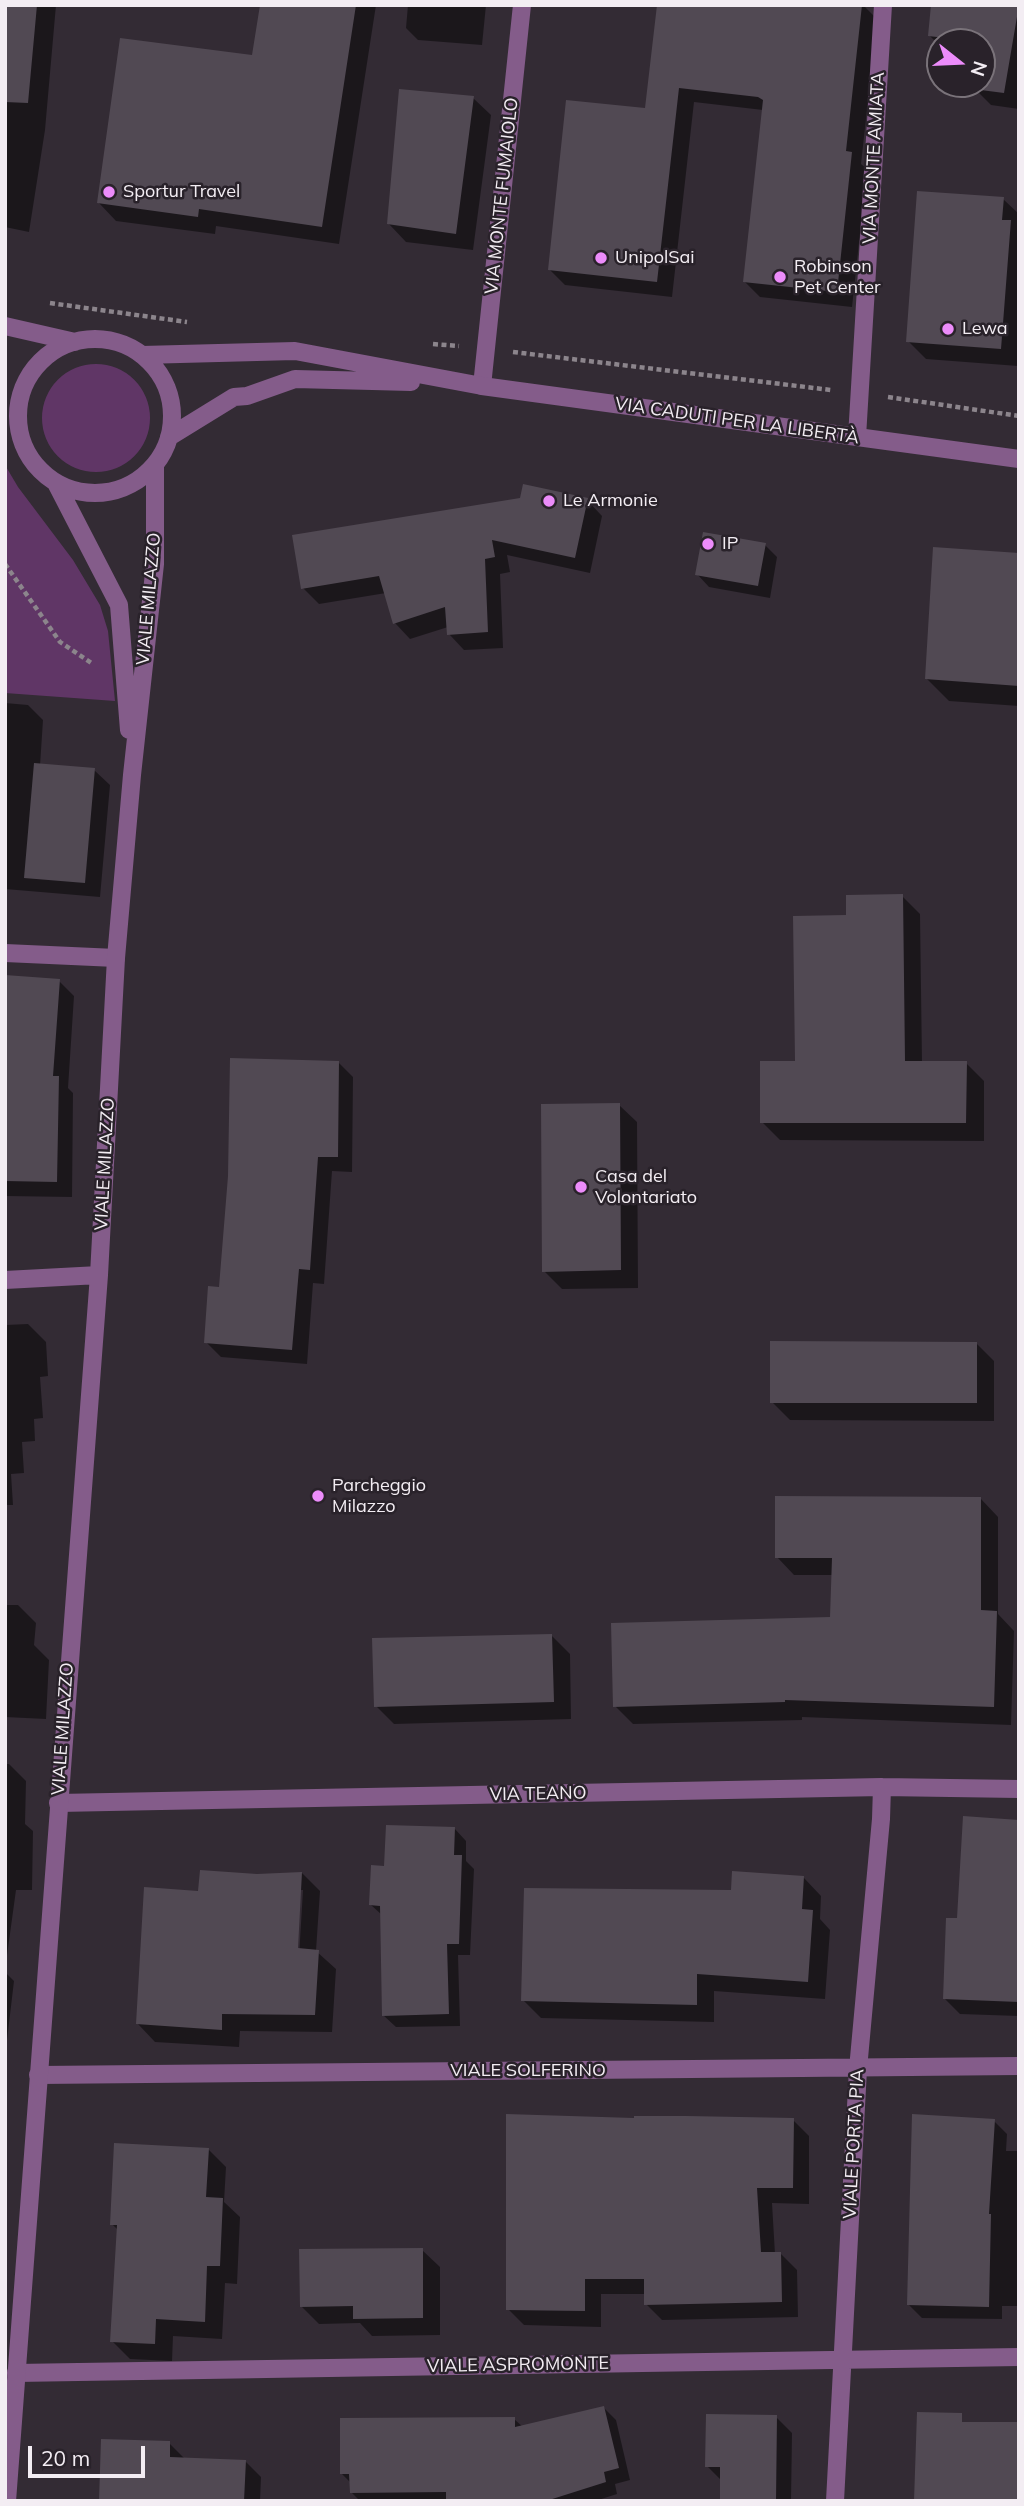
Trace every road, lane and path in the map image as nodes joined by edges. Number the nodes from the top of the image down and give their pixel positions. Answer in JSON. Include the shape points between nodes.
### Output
{"nodes":[{"id":1,"x":522,"y":5,"type":"edge"},
{"id":2,"x":884,"y":5,"type":"edge"},
{"id":3,"x":5,"y":326,"type":"edge"},
{"id":4,"x":75,"y":342,"type":"junction"},
{"id":5,"x":142,"y":355,"type":"junction"},
{"id":6,"x":456,"y":382,"type":"junction"},
{"id":7,"x":482,"y":386,"type":"junction"},
{"id":8,"x":12,"y":420,"type":"edge"},
{"id":9,"x":169,"y":437,"type":"junction"},
{"id":10,"x":857,"y":437,"type":"junction"},
{"id":11,"x":1019,"y":459,"type":"edge"},
{"id":12,"x":155,"y":464,"type":"junction"},
{"id":13,"x":56,"y":483,"type":"junction"},
{"id":14,"x":5,"y":564,"type":"edge"},
{"id":15,"x":126,"y":692,"type":"junction"},
{"id":16,"x":132,"y":775,"type":"junction"},
{"id":17,"x":5,"y":953,"type":"edge"},
{"id":18,"x":116,"y":958,"type":"junction"},
{"id":19,"x":99,"y":1275,"type":"junction"},
{"id":20,"x":5,"y":1280,"type":"edge"},
{"id":21,"x":882,"y":1787,"type":"junction"},
{"id":22,"x":1019,"y":1789,"type":"edge"},
{"id":23,"x":58,"y":1802,"type":"junction"},
{"id":24,"x":1019,"y":2066,"type":"edge"},
{"id":25,"x":858,"y":2069,"type":"junction"},
{"id":26,"x":38,"y":2075,"type":"junction"},
{"id":27,"x":1019,"y":2357,"type":"edge"},
{"id":28,"x":842,"y":2359,"type":"junction"},
{"id":29,"x":16,"y":2373,"type":"junction"},
{"id":30,"x":7,"y":2501,"type":"edge"},
{"id":31,"x":835,"y":2501,"type":"edge"}],
"edges":[{"from":1,"to":7,"type":"street","name":"VIA MONTE FUMAIOLO"},
{"from":2,"to":10,"type":"street","name":"VIA MONTE AMIATA"},
{"from":3,"to":4,"type":"street"},
{"from":4,"to":5,"type":"street","via":[[98,339]]},
{"from":4,"to":8,"type":"street","via":[[38,364]]},
{"from":5,"to":6,"type":"street","name":"VIA CADUTI PER LA LIBERTÀ","via":[[295,351]]},
{"from":5,"to":9,"type":"street","via":[[168,392],[172,414]]},
{"from":6,"to":7,"type":"street","name":"VIA CADUTI PER LA LIBERTÀ"},
{"from":6,"to":9,"type":"street","name":"VIA CADUTI PER LA LIBERTÀ","via":[[295,379],[234,397]]},
{"from":7,"to":10,"type":"street","name":"VIA CADUTI PER LA LIBERTÀ"},
{"from":8,"to":13,"type":"street","via":[[37,468]]},
{"from":9,"to":12,"type":"street"},
{"from":10,"to":11,"type":"street","name":"VIA CADUTI PER LA LIBERTÀ"},
{"from":12,"to":13,"type":"street","via":[[120,490],[76,492]]},
{"from":12,"to":16,"type":"street","name":"VIALE MILAZZO","via":[[155,564]]},
{"from":13,"to":15,"type":"street","name":"VIALE MILAZZO","via":[[119,605]]},
{"from":14,"to":15,"type":"path","via":[[60,642],[112,676]]},
{"from":15,"to":16,"type":"street","name":"VIALE MILAZZO"},
{"from":16,"to":18,"type":"street","name":"VIALE MILAZZO"},
{"from":17,"to":18,"type":"street"},
{"from":18,"to":19,"type":"street","name":"VIALE MILAZZO"},
{"from":19,"to":20,"type":"street"},
{"from":19,"to":23,"type":"street","name":"VIALE MILAZZO"},
{"from":21,"to":22,"type":"street","name":"VIA TEANO"},
{"from":21,"to":23,"type":"street","name":"VIA TEANO"},
{"from":21,"to":25,"type":"street","name":"VIALE PORTA PIA"},
{"from":23,"to":26,"type":"street","name":"VIALE MILAZZO"},
{"from":24,"to":25,"type":"street","name":"VIALE SOLFERINO"},
{"from":25,"to":26,"type":"street","name":"VIALE SOLFERINO"},
{"from":25,"to":28,"type":"street","name":"VIALE PORTA PIA"},
{"from":26,"to":29,"type":"street","name":"VIALE MILAZZO"},
{"from":27,"to":28,"type":"street","name":"VIALE ASPROMONTE"},
{"from":28,"to":29,"type":"street","name":"VIALE ASPROMONTE"},
{"from":28,"to":31,"type":"street","name":"VIALE PORTA PIA"},
{"from":29,"to":30,"type":"street","name":"VIALE MILAZZO"}]}
